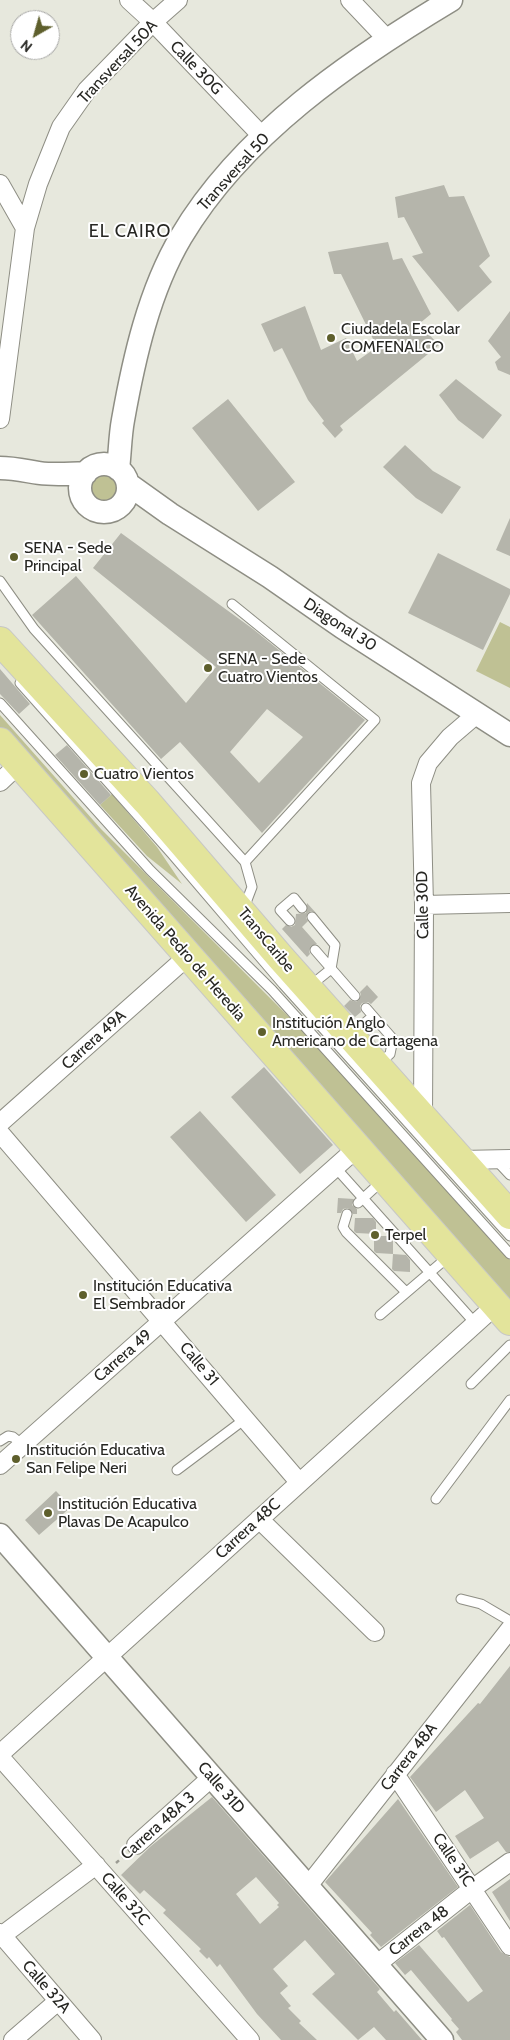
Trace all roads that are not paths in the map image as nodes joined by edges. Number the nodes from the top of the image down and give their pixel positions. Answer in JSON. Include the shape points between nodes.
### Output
{"nodes":[{"id":1,"x":129,"y":0,"type":"edge"},
{"id":2,"x":178,"y":0,"type":"edge"},
{"id":3,"x":350,"y":0,"type":"edge"},
{"id":4,"x":451,"y":0,"type":"edge"},
{"id":5,"x":153,"y":22,"type":"junction"},
{"id":6,"x":387,"y":39,"type":"junction"},
{"id":7,"x":262,"y":136,"type":"junction"},
{"id":8,"x":0,"y":184,"type":"edge"},
{"id":9,"x":25,"y":228,"type":"junction"},
{"id":10,"x":0,"y":419,"type":"edge"},
{"id":11,"x":122,"y":422,"type":"junction"},
{"id":12,"x":0,"y":468,"type":"edge"},
{"id":13,"x":89,"y":470,"type":"junction"},
{"id":14,"x":38,"y":473,"type":"junction"},
{"id":15,"x":123,"y":476,"type":"junction"},
{"id":16,"x":88,"y":505,"type":"junction"},
{"id":17,"x":119,"y":506,"type":"junction"},
{"id":18,"x":170,"y":514,"type":"junction"},
{"id":19,"x":0,"y":581,"type":"edge"},
{"id":20,"x":232,"y":604,"type":"dead end"},
{"id":21,"x":0,"y":641,"type":"edge"},
{"id":22,"x":13,"y":675,"type":"dead end"},
{"id":23,"x":0,"y":703,"type":"edge"},
{"id":24,"x":478,"y":713,"type":"junction"},
{"id":25,"x":510,"y":735,"type":"edge"},
{"id":26,"x":0,"y":742,"type":"edge"},
{"id":27,"x":10,"y":773,"type":"edge"},
{"id":28,"x":245,"y":862,"type":"junction"},
{"id":29,"x":510,"y":903,"type":"edge"},
{"id":30,"x":424,"y":905,"type":"junction"},
{"id":31,"x":302,"y":908,"type":"dead end"},
{"id":32,"x":242,"y":913,"type":"junction"},
{"id":33,"x":312,"y":917,"type":"dead end"},
{"id":34,"x":290,"y":922,"type":"dead end"},
{"id":35,"x":315,"y":950,"type":"dead end"},
{"id":36,"x":188,"y":956,"type":"junction"},
{"id":37,"x":332,"y":969,"type":"junction"},
{"id":38,"x":308,"y":988,"type":"junction"},
{"id":39,"x":355,"y":996,"type":"dead end"},
{"id":40,"x":366,"y":1008,"type":"dead end"},
{"id":41,"x":373,"y":1016,"type":"junction"},
{"id":42,"x":350,"y":1035,"type":"junction"},
{"id":43,"x":377,"y":1066,"type":"junction"},
{"id":44,"x":423,"y":1118,"type":"junction"},
{"id":45,"x":0,"y":1123,"type":"edge"},
{"id":46,"x":0,"y":1133,"type":"edge"},
{"id":47,"x":357,"y":1148,"type":"junction"},
{"id":48,"x":502,"y":1159,"type":"edge"},
{"id":49,"x":461,"y":1160,"type":"junction"},
{"id":50,"x":335,"y":1167,"type":"junction"},
{"id":51,"x":510,"y":1175,"type":"edge"},
{"id":52,"x":384,"y":1179,"type":"junction"},
{"id":53,"x":360,"y":1200,"type":"junction"},
{"id":54,"x":347,"y":1214,"type":"dead end"},
{"id":55,"x":510,"y":1215,"type":"edge"},
{"id":56,"x":510,"y":1236,"type":"edge"},
{"id":57,"x":451,"y":1254,"type":"junction"},
{"id":58,"x":510,"y":1254,"type":"edge"},
{"id":59,"x":430,"y":1272,"type":"junction"},
{"id":60,"x":406,"y":1292,"type":"junction"},
{"id":61,"x":503,"y":1313,"type":"edge"},
{"id":62,"x":380,"y":1315,"type":"dead end"},
{"id":63,"x":162,"y":1321,"type":"junction"},
{"id":64,"x":476,"y":1323,"type":"junction"},
{"id":65,"x":510,"y":1344,"type":"edge"},
{"id":66,"x":471,"y":1384,"type":"dead end"},
{"id":67,"x":510,"y":1400,"type":"edge"},
{"id":68,"x":245,"y":1419,"type":"junction"},
{"id":69,"x":0,"y":1441,"type":"edge"},
{"id":70,"x":23,"y":1445,"type":"junction"},
{"id":71,"x":0,"y":1465,"type":"edge"},
{"id":72,"x":177,"y":1470,"type":"dead end"},
{"id":73,"x":299,"y":1482,"type":"junction"},
{"id":74,"x":436,"y":1499,"type":"dead end"},
{"id":75,"x":259,"y":1519,"type":"junction"},
{"id":76,"x":0,"y":1535,"type":"edge"},
{"id":77,"x":461,"y":1598,"type":"dead end"},
{"id":78,"x":510,"y":1621,"type":"edge"},
{"id":79,"x":510,"y":1629,"type":"edge"},
{"id":80,"x":375,"y":1632,"type":"dead end"},
{"id":81,"x":107,"y":1657,"type":"junction"},
{"id":82,"x":0,"y":1756,"type":"edge"},
{"id":83,"x":396,"y":1774,"type":"junction"},
{"id":84,"x":212,"y":1777,"type":"junction"},
{"id":85,"x":136,"y":1845,"type":"road end"},
{"id":86,"x":510,"y":1862,"type":"edge"},
{"id":87,"x":100,"y":1870,"type":"junction"},
{"id":88,"x":308,"y":1886,"type":"junction"},
{"id":89,"x":472,"y":1889,"type":"junction"},
{"id":90,"x":1,"y":1936,"type":"edge"},
{"id":91,"x":510,"y":1946,"type":"edge"},
{"id":92,"x":376,"y":1965,"type":"junction"},
{"id":93,"x":58,"y":2000,"type":"junction"},
{"id":94,"x":13,"y":2040,"type":"edge"},
{"id":95,"x":92,"y":2040,"type":"edge"},
{"id":96,"x":250,"y":2040,"type":"edge"},
{"id":97,"x":442,"y":2040,"type":"edge"}],
"edges":[{"from":1,"to":5,"type":"street","name":"Calle 30G"},
{"from":2,"to":5,"type":"street","name":"Transversal 50A"},
{"from":3,"to":6,"type":"street"},
{"from":4,"to":6,"type":"street","name":"Transversal 50"},
{"from":5,"to":7,"type":"street","name":"Calle 30G"},
{"from":5,"to":9,"type":"street","name":"Transversal 50A","via":[[88,90],[62,127],[38,184]]},
{"from":6,"to":7,"type":"street","name":"Transversal 50"},
{"from":7,"to":11,"type":"street","name":"Transversal 50","via":[[205,202],[176,247],[153,301],[137,353]]},
{"from":8,"to":9,"type":"street"},
{"from":9,"to":10,"type":"street","name":"Transversal 50A"},
{"from":11,"to":13,"type":"street","name":"Transversal 50"},
{"from":11,"to":15,"type":"street","name":"Transversal 50"},
{"from":12,"to":14,"type":"street"},
{"from":13,"to":14,"type":"street","via":[[66,474]]},
{"from":13,"to":15,"type":"street","via":[[106,464]]},
{"from":13,"to":16,"type":"street","via":[[80,488]]},
{"from":14,"to":16,"type":"street"},
{"from":15,"to":17,"type":"street","via":[[127,496]]},
{"from":15,"to":18,"type":"street","name":"Diagonal 30"},
{"from":16,"to":17,"type":"street","via":[[100,511]]},
{"from":17,"to":18,"type":"street","name":"Diagonal 30"},
{"from":18,"to":24,"type":"street","name":"Diagonal 30"},
{"from":19,"to":28,"type":"lane","via":[[34,629]]},
{"from":20,"to":28,"type":"lane","via":[[375,720]]},
{"from":21,"to":32,"type":"highway"},
{"from":22,"to":56,"type":"lane","name":"TransCaribe","via":[[283,984]]},
{"from":23,"to":58,"type":"lane","name":"TransCaribe","via":[[150,870],[284,1003]]},
{"from":24,"to":25,"type":"street","name":"Diagonal 30"},
{"from":24,"to":30,"type":"street","name":"Calle 30D","via":[[450,737],[423,773]]},
{"from":26,"to":27,"type":"highway","name":"Avenida Pedro de Heredia"},
{"from":27,"to":36,"type":"highway","name":"Avenida Pedro de Heredia"},
{"from":28,"to":32,"type":"lane","via":[[252,887]]},
{"from":29,"to":30,"type":"street"},
{"from":30,"to":44,"type":"street","name":"Calle 30D"},
{"from":31,"to":34,"type":"lane","via":[[294,898],[280,910]]},
{"from":32,"to":38,"type":"highway"},
{"from":33,"to":37,"type":"lane","via":[[335,945]]},
{"from":35,"to":37,"type":"lane"},
{"from":36,"to":45,"type":"street","name":"Carrera 49A"},
{"from":36,"to":47,"type":"highway","name":"Avenida Pedro de Heredia"},
{"from":37,"to":38,"type":"lane"},
{"from":37,"to":39,"type":"lane"},
{"from":38,"to":42,"type":"highway"},
{"from":40,"to":41,"type":"lane"},
{"from":41,"to":42,"type":"lane"},
{"from":41,"to":43,"type":"lane","via":[[393,1039],[390,1054]]},
{"from":42,"to":43,"type":"highway"},
{"from":43,"to":44,"type":"highway"},
{"from":44,"to":49,"type":"highway"},
{"from":46,"to":63,"type":"street","name":"Calle 31"},
{"from":47,"to":50,"type":"street","name":"Carrera 49"},
{"from":47,"to":52,"type":"highway","name":"Avenida Pedro de Heredia"},
{"from":48,"to":49,"type":"street"},
{"from":48,"to":51,"type":"lane"},
{"from":49,"to":55,"type":"highway"},
{"from":50,"to":53,"type":"lane"},
{"from":50,"to":63,"type":"street","name":"Carrera 49"},
{"from":52,"to":53,"type":"lane"},
{"from":52,"to":57,"type":"highway","name":"Avenida Pedro de Heredia"},
{"from":53,"to":59,"type":"lane"},
{"from":54,"to":60,"type":"lane","via":[[343,1226],[346,1232]]},
{"from":57,"to":59,"type":"lane"},
{"from":57,"to":61,"type":"highway","name":"Avenida Pedro de Heredia"},
{"from":59,"to":60,"type":"lane"},
{"from":59,"to":64,"type":"lane"},
{"from":60,"to":62,"type":"lane"},
{"from":61,"to":64,"type":"street","name":"Carrera 48C"},
{"from":63,"to":68,"type":"street","name":"Calle 31"},
{"from":63,"to":70,"type":"street","name":"Carrera 49"},
{"from":64,"to":73,"type":"street","name":"Carrera 48C"},
{"from":65,"to":66,"type":"lane"},
{"from":67,"to":74,"type":"lane"},
{"from":68,"to":72,"type":"lane"},
{"from":68,"to":73,"type":"street","name":"Calle 31"},
{"from":69,"to":70,"type":"lane","via":[[8,1436]]},
{"from":70,"to":71,"type":"street","name":"Carrera 49"},
{"from":73,"to":75,"type":"street","name":"Carrera 48C"},
{"from":75,"to":80,"type":"street"},
{"from":75,"to":81,"type":"street","name":"Carrera 48C"},
{"from":76,"to":81,"type":"street","name":"Calle 31D"},
{"from":77,"to":78,"type":"lane","via":[[481,1604]]},
{"from":79,"to":83,"type":"street","name":"Carrera 48A"},
{"from":81,"to":82,"type":"street","name":"Carrera 48C"},
{"from":81,"to":84,"type":"street","name":"Calle 31D"},
{"from":82,"to":87,"type":"street","name":"Calle 32C"},
{"from":83,"to":88,"type":"street","name":"Carrera 48A"},
{"from":83,"to":89,"type":"street","name":"Calle 31C"},
{"from":84,"to":85,"type":"street","name":"Carrera 48A 3"},
{"from":84,"to":88,"type":"street","name":"Calle 31D"},
{"from":86,"to":89,"type":"street","name":"Carrera 48"},
{"from":87,"to":90,"type":"street"},
{"from":87,"to":96,"type":"street","name":"Calle 32C"},
{"from":88,"to":92,"type":"street","name":"Calle 31D"},
{"from":89,"to":91,"type":"street","name":"Calle 31C"},
{"from":89,"to":92,"type":"street","name":"Carrera 48"},
{"from":90,"to":93,"type":"street","name":"Calle 32A"},
{"from":92,"to":97,"type":"street","name":"Calle 31D"},
{"from":93,"to":94,"type":"street"},
{"from":93,"to":95,"type":"street","name":"Calle 32A"}]}
